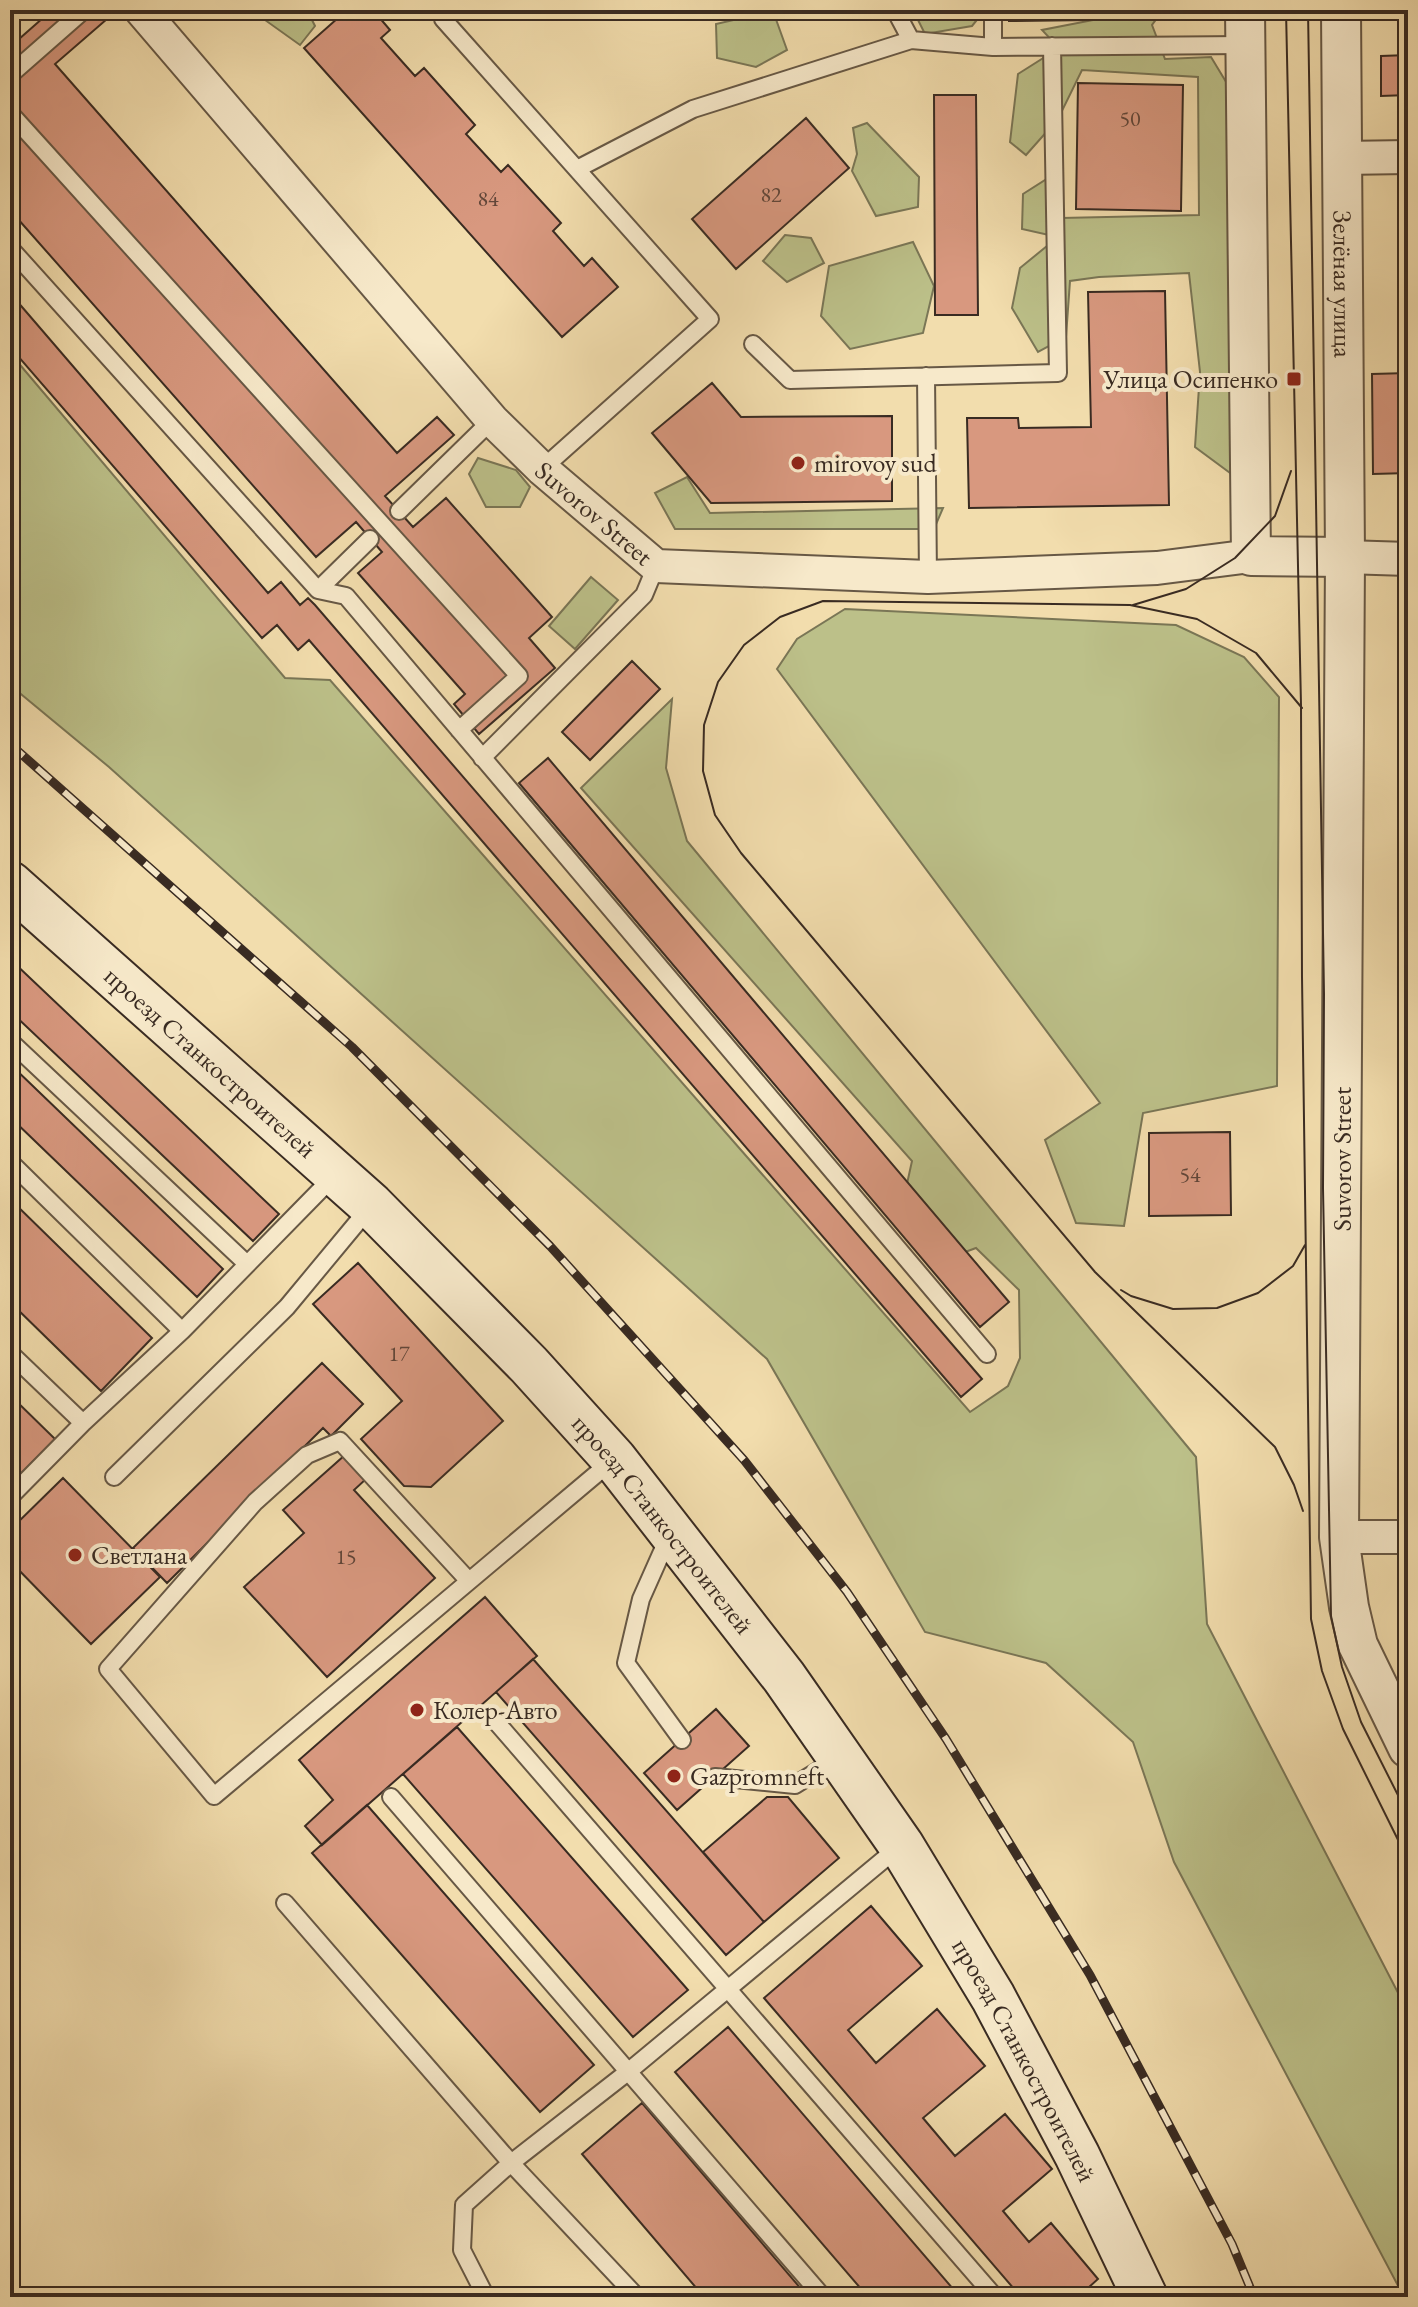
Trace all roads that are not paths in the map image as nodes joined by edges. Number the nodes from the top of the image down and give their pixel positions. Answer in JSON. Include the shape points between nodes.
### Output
{"nodes":[{"id":1,"x":16,"y":10,"type":"edge"},
{"id":2,"x":84,"y":10,"type":"edge"},
{"id":3,"x":141,"y":10,"type":"edge"},
{"id":4,"x":453,"y":10,"type":"edge"},
{"id":5,"x":895,"y":10,"type":"edge"},
{"id":6,"x":993,"y":10,"type":"edge"},
{"id":7,"x":1341,"y":10,"type":"edge"},
{"id":8,"x":10,"y":16,"type":"edge"},
{"id":9,"x":1245,"y":28,"type":"edge"},
{"id":10,"x":911,"y":40,"type":"junction"},
{"id":11,"x":1052,"y":46,"type":"junction"},
{"id":12,"x":993,"y":47,"type":"junction"},
{"id":13,"x":10,"y":75,"type":"edge"},
{"id":14,"x":10,"y":113,"type":"edge"},
{"id":15,"x":1408,"y":157,"type":"edge"},
{"id":16,"x":1342,"y":158,"type":"junction"},
{"id":17,"x":577,"y":169,"type":"junction"},
{"id":18,"x":10,"y":248,"type":"edge"},
{"id":19,"x":753,"y":344,"type":"dead end"},
{"id":20,"x":926,"y":376,"type":"junction"},
{"id":21,"x":492,"y":420,"type":"junction"},
{"id":22,"x":542,"y":469,"type":"junction"},
{"id":23,"x":399,"y":511,"type":"dead end"},
{"id":24,"x":370,"y":539,"type":"dead end"},
{"id":25,"x":1251,"y":556,"type":"junction"},
{"id":26,"x":1345,"y":557,"type":"junction"},
{"id":27,"x":1408,"y":559,"type":"edge"},
{"id":28,"x":656,"y":566,"type":"junction"},
{"id":29,"x":928,"y":577,"type":"junction"},
{"id":30,"x":318,"y":590,"type":"junction"},
{"id":31,"x":459,"y":730,"type":"junction"},
{"id":32,"x":482,"y":758,"type":"junction"},
{"id":33,"x":10,"y":884,"type":"edge"},
{"id":34,"x":10,"y":1041,"type":"edge"},
{"id":35,"x":10,"y":1162,"type":"edge"},
{"id":36,"x":335,"y":1175,"type":"junction"},
{"id":37,"x":371,"y":1205,"type":"junction"},
{"id":38,"x":247,"y":1264,"type":"junction"},
{"id":39,"x":182,"y":1331,"type":"junction"},
{"id":40,"x":10,"y":1353,"type":"edge"},
{"id":41,"x":987,"y":1354,"type":"dead end"},
{"id":42,"x":83,"y":1423,"type":"junction"},
{"id":43,"x":614,"y":1459,"type":"junction"},
{"id":44,"x":114,"y":1477,"type":"dead end"},
{"id":45,"x":10,"y":1497,"type":"edge"},
{"id":46,"x":671,"y":1530,"type":"junction"},
{"id":47,"x":1339,"y":1537,"type":"junction"},
{"id":48,"x":1408,"y":1537,"type":"edge"},
{"id":49,"x":468,"y":1580,"type":"junction"},
{"id":50,"x":498,"y":1724,"type":"dead end"},
{"id":51,"x":682,"y":1740,"type":"dead end"},
{"id":52,"x":1408,"y":1748,"type":"edge"},
{"id":53,"x":841,"y":1756,"type":"junction"},
{"id":54,"x":715,"y":1777,"type":"dead end"},
{"id":55,"x":391,"y":1797,"type":"dead end"},
{"id":56,"x":901,"y":1845,"type":"junction"},
{"id":57,"x":285,"y":1903,"type":"dead end"},
{"id":58,"x":727,"y":1988,"type":"junction"},
{"id":59,"x":629,"y":2071,"type":"junction"},
{"id":60,"x":511,"y":2163,"type":"junction"},
{"id":61,"x":486,"y":2297,"type":"edge"},
{"id":62,"x":637,"y":2297,"type":"edge"},
{"id":63,"x":823,"y":2297,"type":"edge"},
{"id":64,"x":995,"y":2297,"type":"edge"},
{"id":65,"x":1145,"y":2297,"type":"edge"}],
"edges":[{"from":1,"to":8,"type":"lane"},
{"from":2,"to":13,"type":"lane"},
{"from":3,"to":21,"type":"street","name":"Suvorov Street"},
{"from":4,"to":17,"type":"lane","via":[[443,19]]},
{"from":5,"to":10,"type":"lane"},
{"from":6,"to":12,"type":"lane"},
{"from":7,"to":16,"type":"street","name":"Зелёная улица"},
{"from":9,"to":11,"type":"lane"},
{"from":9,"to":25,"type":"street"},
{"from":10,"to":12,"type":"lane"},
{"from":10,"to":17,"type":"lane","via":[[693,109]]},
{"from":11,"to":12,"type":"lane"},
{"from":11,"to":20,"type":"lane","via":[[1058,373]]},
{"from":14,"to":31,"type":"lane","via":[[519,676]]},
{"from":15,"to":16,"type":"street"},
{"from":16,"to":26,"type":"street","name":"Зелёная улица"},
{"from":17,"to":22,"type":"lane","via":[[710,319]]},
{"from":18,"to":30,"type":"lane"},
{"from":19,"to":20,"type":"lane","via":[[790,380]]},
{"from":20,"to":29,"type":"lane"},
{"from":21,"to":22,"type":"street","name":"Suvorov Street"},
{"from":21,"to":23,"type":"lane"},
{"from":22,"to":28,"type":"street","name":"Suvorov Street"},
{"from":24,"to":30,"type":"lane"},
{"from":25,"to":26,"type":"street"},
{"from":25,"to":29,"type":"street","name":"Suvorov Street","via":[[1157,568]]},
{"from":26,"to":27,"type":"street"},
{"from":26,"to":47,"type":"street","name":"Suvorov Street"},
{"from":28,"to":29,"type":"street","name":"Suvorov Street"},
{"from":28,"to":32,"type":"lane","via":[[644,595]]},
{"from":30,"to":31,"type":"lane","via":[[346,596]]},
{"from":31,"to":32,"type":"lane"},
{"from":32,"to":41,"type":"lane"},
{"from":33,"to":36,"type":"main road","name":"проезд Станкостроителей"},
{"from":34,"to":38,"type":"lane"},
{"from":35,"to":39,"type":"lane"},
{"from":36,"to":37,"type":"main road","name":"проезд Станкостроителей"},
{"from":36,"to":38,"type":"lane"},
{"from":37,"to":43,"type":"main road","name":"проезд Станкостроителей"},
{"from":37,"to":44,"type":"lane","via":[[287,1307]]},
{"from":38,"to":39,"type":"lane"},
{"from":39,"to":42,"type":"lane"},
{"from":40,"to":42,"type":"lane"},
{"from":42,"to":45,"type":"lane"},
{"from":43,"to":46,"type":"main road","name":"проезд Станкостроителей"},
{"from":43,"to":49,"type":"lane"},
{"from":46,"to":51,"type":"lane","via":[[641,1599],[626,1663]]},
{"from":46,"to":53,"type":"main road","name":"проезд Станкостроителей"},
{"from":47,"to":48,"type":"street"},
{"from":47,"to":52,"type":"street","name":"Suvorov Street","via":[[1358,1645]]},
{"from":49,"to":49,"type":"lane","via":[[214,1796],[108,1669],[255,1502],[307,1455],[340,1441]]},
{"from":50,"to":58,"type":"lane"},
{"from":53,"to":54,"type":"lane","via":[[795,1785]]},
{"from":53,"to":56,"type":"main road","name":"проезд Станкостроителей"},
{"from":55,"to":59,"type":"lane"},
{"from":56,"to":58,"type":"lane"},
{"from":56,"to":65,"type":"main road","name":"проезд Станкостроителей","via":[[993,1997]]},
{"from":57,"to":60,"type":"lane"},
{"from":58,"to":59,"type":"lane"},
{"from":58,"to":64,"type":"lane"},
{"from":59,"to":60,"type":"lane"},
{"from":59,"to":63,"type":"lane"},
{"from":60,"to":61,"type":"lane","via":[[464,2205],[462,2250]]},
{"from":60,"to":62,"type":"lane"}]}
